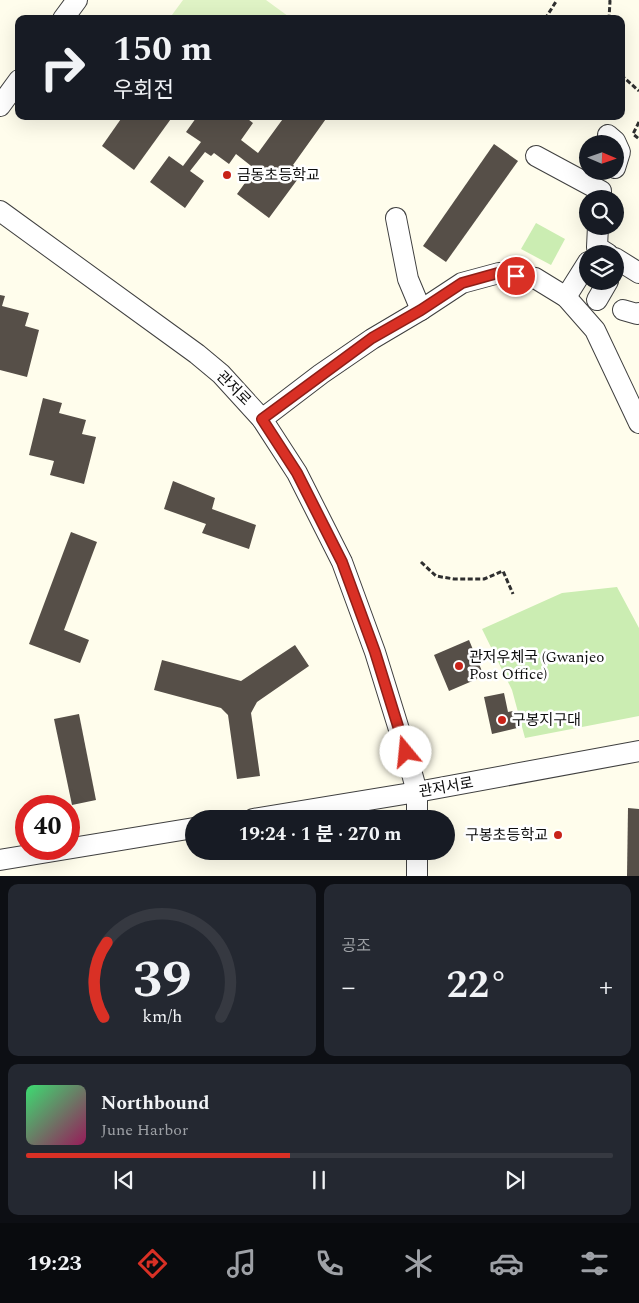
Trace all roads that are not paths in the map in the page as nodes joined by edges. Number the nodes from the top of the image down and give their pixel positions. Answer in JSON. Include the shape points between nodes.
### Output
{"nodes":[{"id":1,"x":77,"y":0,"type":"edge"},
{"id":2,"x":66,"y":15,"type":"edge"},
{"id":3,"x":15,"y":85,"type":"edge"},
{"id":4,"x":0,"y":106,"type":"edge"},
{"id":5,"x":536,"y":156,"type":"dead end"},
{"id":6,"x":593,"y":190,"type":"edge"},
{"id":7,"x":0,"y":211,"type":"edge"},
{"id":8,"x":396,"y":218,"type":"dead end"},
{"id":9,"x":624,"y":266,"type":"edge"},
{"id":10,"x":639,"y":273,"type":"edge"},
{"id":11,"x":579,"y":284,"type":"edge"},
{"id":12,"x":603,"y":290,"type":"edge"},
{"id":13,"x":566,"y":297,"type":"junction"},
{"id":14,"x":598,"y":300,"type":"dead end"},
{"id":15,"x":421,"y":310,"type":"junction"},
{"id":16,"x":262,"y":419,"type":"junction"},
{"id":17,"x":639,"y":423,"type":"edge"},
{"id":18,"x":639,"y":751,"type":"edge"},
{"id":19,"x":417,"y":792,"type":"junction"},
{"id":20,"x":308,"y":810,"type":"edge"},
{"id":21,"x":417,"y":810,"type":"edge"},
{"id":22,"x":185,"y":829,"type":"edge"},
{"id":23,"x":0,"y":860,"type":"edge"},
{"id":24,"x":417,"y":860,"type":"edge"},
{"id":25,"x":417,"y":876,"type":"edge"}],
"edges":[{"from":1,"to":2,"type":"street"},
{"from":3,"to":4,"type":"street"},
{"from":5,"to":6,"type":"street"},
{"from":7,"to":16,"type":"street","name":"관저로","via":[[197,354],[221,374]]},
{"from":8,"to":15,"type":"street","via":[[408,279]]},
{"from":9,"to":10,"type":"street"},
{"from":11,"to":13,"type":"street"},
{"from":12,"to":14,"type":"street"},
{"from":13,"to":15,"type":"street","via":[[535,278],[498,273],[462,283]]},
{"from":13,"to":17,"type":"street","via":[[595,330]]},
{"from":15,"to":16,"type":"street","via":[[372,338]]},
{"from":16,"to":19,"type":"street","name":"관저로","via":[[297,473],[342,562],[375,652]]},
{"from":18,"to":19,"type":"street","name":"관저서로"},
{"from":19,"to":20,"type":"street","name":"관저서로"},
{"from":19,"to":21,"type":"street","name":"관저로"},
{"from":22,"to":23,"type":"street"},
{"from":24,"to":25,"type":"street"}]}
